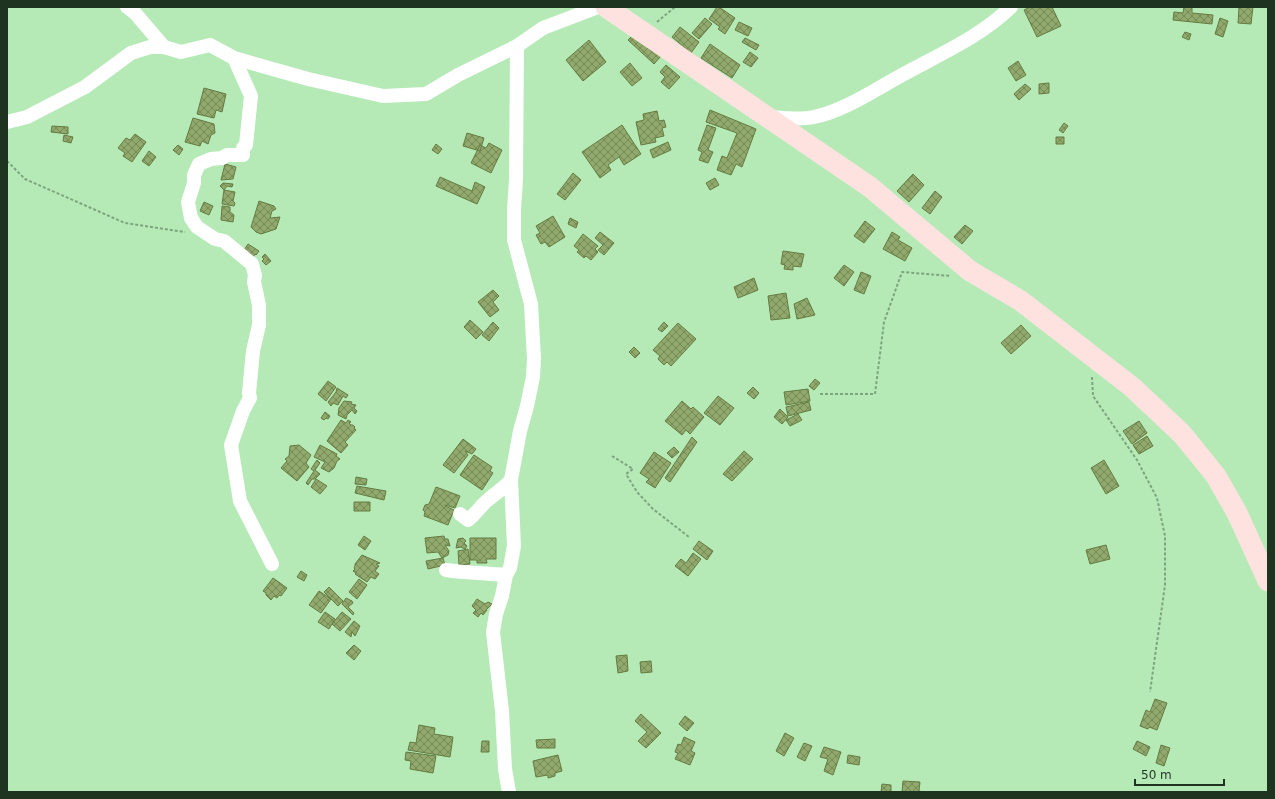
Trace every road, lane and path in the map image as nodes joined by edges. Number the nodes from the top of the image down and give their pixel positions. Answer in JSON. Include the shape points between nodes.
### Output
{"nodes":[{"id":1,"x":127,"y":7,"type":"edge"},
{"id":2,"x":598,"y":7,"type":"edge"},
{"id":3,"x":606,"y":7,"type":"edge"},
{"id":4,"x":675,"y":7,"type":"edge"},
{"id":5,"x":1012,"y":7,"type":"edge"},
{"id":6,"x":644,"y":32,"type":"junction"},
{"id":7,"x":164,"y":46,"type":"junction"},
{"id":8,"x":516,"y":46,"type":"junction"},
{"id":9,"x":234,"y":58,"type":"junction"},
{"id":10,"x":768,"y":117,"type":"junction"},
{"id":11,"x":7,"y":122,"type":"edge"},
{"id":12,"x":7,"y":161,"type":"edge"},
{"id":13,"x":202,"y":231,"type":"junction"},
{"id":14,"x":960,"y":261,"type":"junction"},
{"id":15,"x":1091,"y":356,"type":"junction"},
{"id":16,"x":820,"y":394,"type":"dead end"},
{"id":17,"x":612,"y":456,"type":"dead end"},
{"id":18,"x":511,"y":480,"type":"junction"},
{"id":19,"x":460,"y":514,"type":"dead end"},
{"id":20,"x":689,"y":537,"type":"dead end"},
{"id":21,"x":272,"y":564,"type":"dead end"},
{"id":22,"x":446,"y":570,"type":"dead end"},
{"id":23,"x":506,"y":575,"type":"junction"},
{"id":24,"x":1268,"y":581,"type":"edge"},
{"id":25,"x":1150,"y":692,"type":"dead end"},
{"id":26,"x":509,"y":792,"type":"edge"}],
"edges":[{"from":1,"to":7,"type":"street"},
{"from":2,"to":8,"type":"street","via":[[543,28]]},
{"from":3,"to":6,"type":"street"},
{"from":4,"to":6,"type":"path"},
{"from":5,"to":10,"type":"street","via":[[965,41],[829,113],[798,119]]},
{"from":6,"to":10,"type":"street"},
{"from":7,"to":9,"type":"street","via":[[181,52],[210,45]]},
{"from":7,"to":11,"type":"street","via":[[131,53],[85,87],[27,117]]},
{"from":8,"to":9,"type":"street","via":[[426,94],[406,96],[384,96],[308,79]]},
{"from":8,"to":18,"type":"street","via":[[514,240],[531,304],[534,359],[533,377]]},
{"from":9,"to":13,"type":"street","via":[[251,96],[246,145],[243,154],[227,155],[199,164],[188,202],[191,218]]},
{"from":10,"to":14,"type":"street","via":[[870,187]]},
{"from":12,"to":13,"type":"path","via":[[25,179],[125,222],[182,233]]},
{"from":13,"to":21,"type":"street","via":[[224,241],[248,260],[252,264],[255,276],[259,325],[250,398],[231,445],[240,501]]},
{"from":14,"to":15,"type":"street","via":[[970,271],[1021,301]]},
{"from":14,"to":16,"type":"path","via":[[950,276],[902,272],[884,322],[875,394]]},
{"from":15,"to":24,"type":"street","via":[[1132,387],[1176,429],[1216,476],[1237,513]]},
{"from":15,"to":25,"type":"path","via":[[1093,396],[1137,460],[1154,492],[1165,536],[1165,585]]},
{"from":17,"to":20,"type":"path","via":[[632,468],[626,474],[637,492]]},
{"from":18,"to":19,"type":"street","via":[[468,520]]},
{"from":18,"to":23,"type":"street","via":[[514,546]]},
{"from":22,"to":23,"type":"street"},
{"from":23,"to":26,"type":"street","via":[[493,632]]}]}
